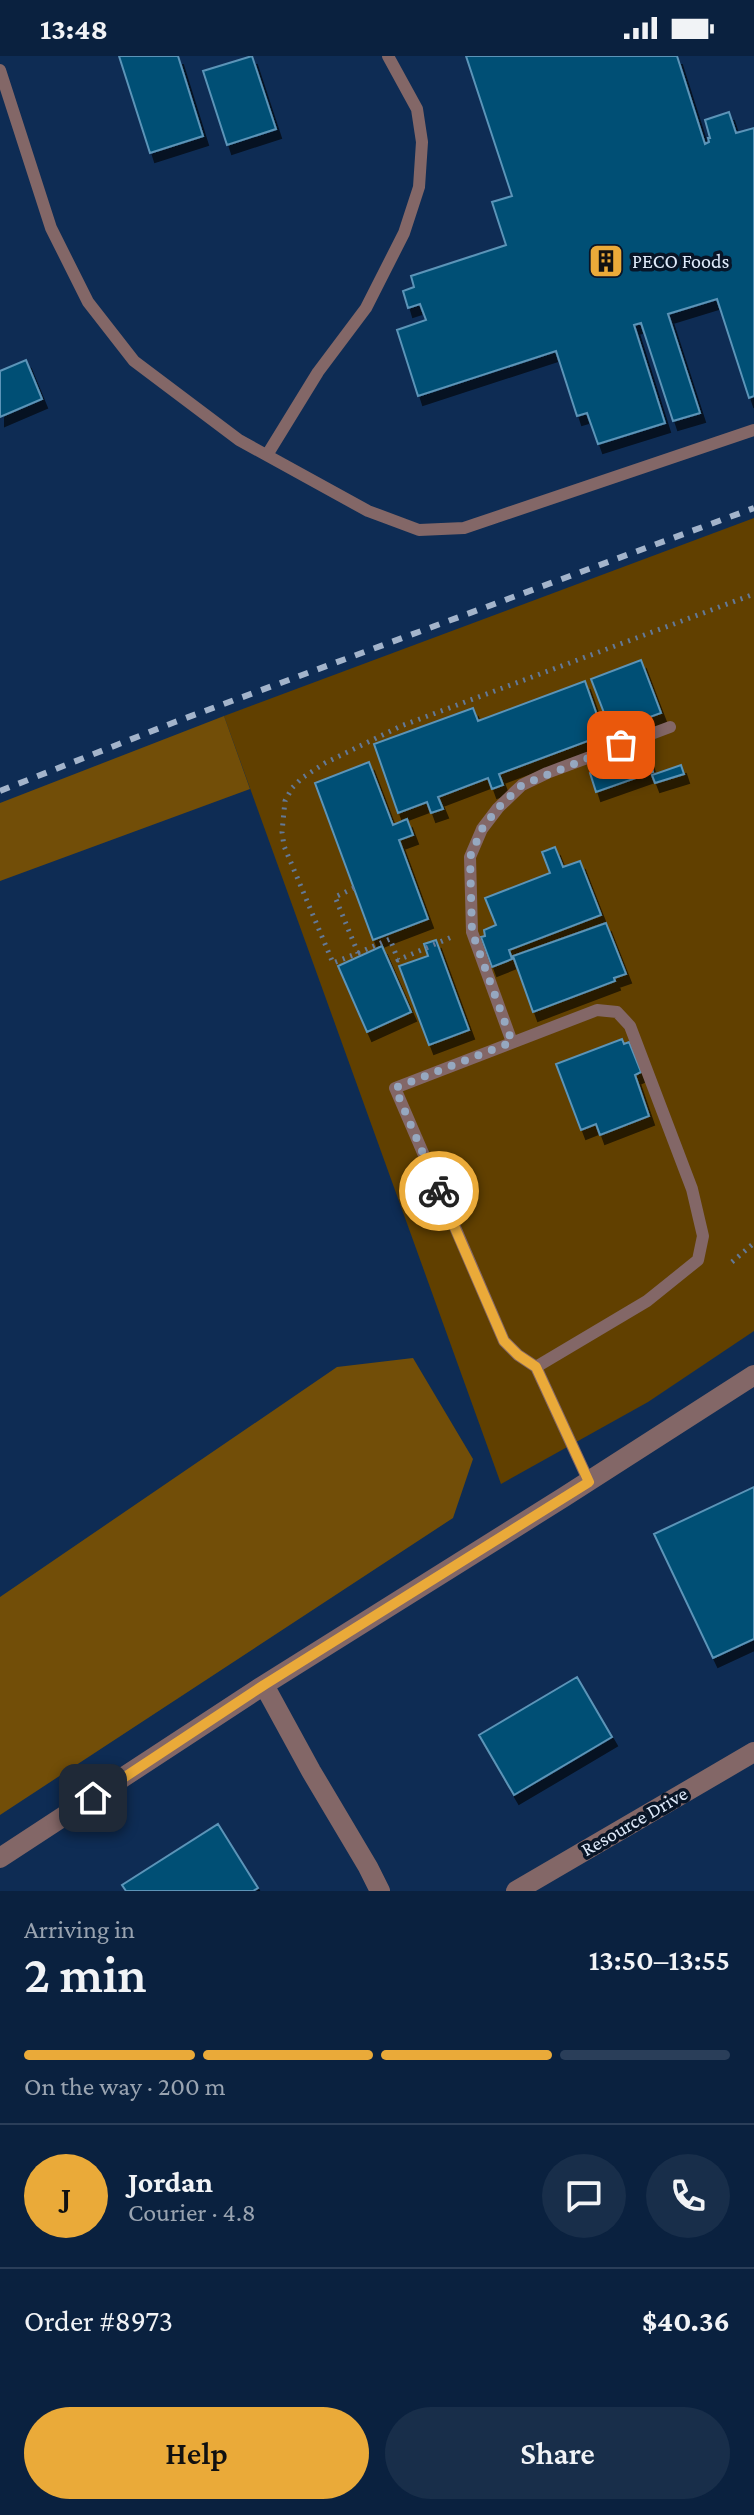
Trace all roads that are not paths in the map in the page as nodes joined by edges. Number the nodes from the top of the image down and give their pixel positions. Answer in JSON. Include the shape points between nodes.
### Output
{"nodes":[{"id":1,"x":388,"y":56,"type":"edge"},
{"id":2,"x":0,"y":70,"type":"edge"},
{"id":3,"x":754,"y":430,"type":"edge"},
{"id":4,"x":267,"y":455,"type":"junction"},
{"id":5,"x":670,"y":727,"type":"dead end"},
{"id":6,"x":512,"y":1042,"type":"junction"},
{"id":7,"x":536,"y":1367,"type":"junction"},
{"id":8,"x":754,"y":1375,"type":"edge"},
{"id":9,"x":589,"y":1482,"type":"junction"},
{"id":10,"x":264,"y":1685,"type":"junction"},
{"id":11,"x":754,"y":1752,"type":"edge"},
{"id":12,"x":0,"y":1858,"type":"edge"},
{"id":13,"x":380,"y":1891,"type":"edge"},
{"id":14,"x":516,"y":1891,"type":"edge"}],
"edges":[{"from":1,"to":4,"type":"lane","via":[[417,109],[422,142],[419,187],[404,233],[366,308],[318,372]]},
{"from":2,"to":4,"type":"lane","via":[[51,228],[88,302],[134,361]]},
{"from":3,"to":4,"type":"lane","via":[[464,528],[419,530],[368,511]]},
{"from":5,"to":6,"type":"lane","via":[[522,785],[482,829],[470,857],[472,932]]},
{"from":6,"to":7,"type":"lane","via":[[395,1088],[504,1341]]},
{"from":6,"to":7,"type":"lane","via":[[597,1010],[617,1012],[630,1026],[692,1189],[703,1236],[698,1260],[647,1301]]},
{"from":7,"to":9,"type":"lane"},
{"from":8,"to":9,"type":"street"},
{"from":9,"to":10,"type":"street"},
{"from":10,"to":12,"type":"street"},
{"from":10,"to":13,"type":"street"},
{"from":11,"to":14,"type":"street","name":"Resource Drive"}]}
